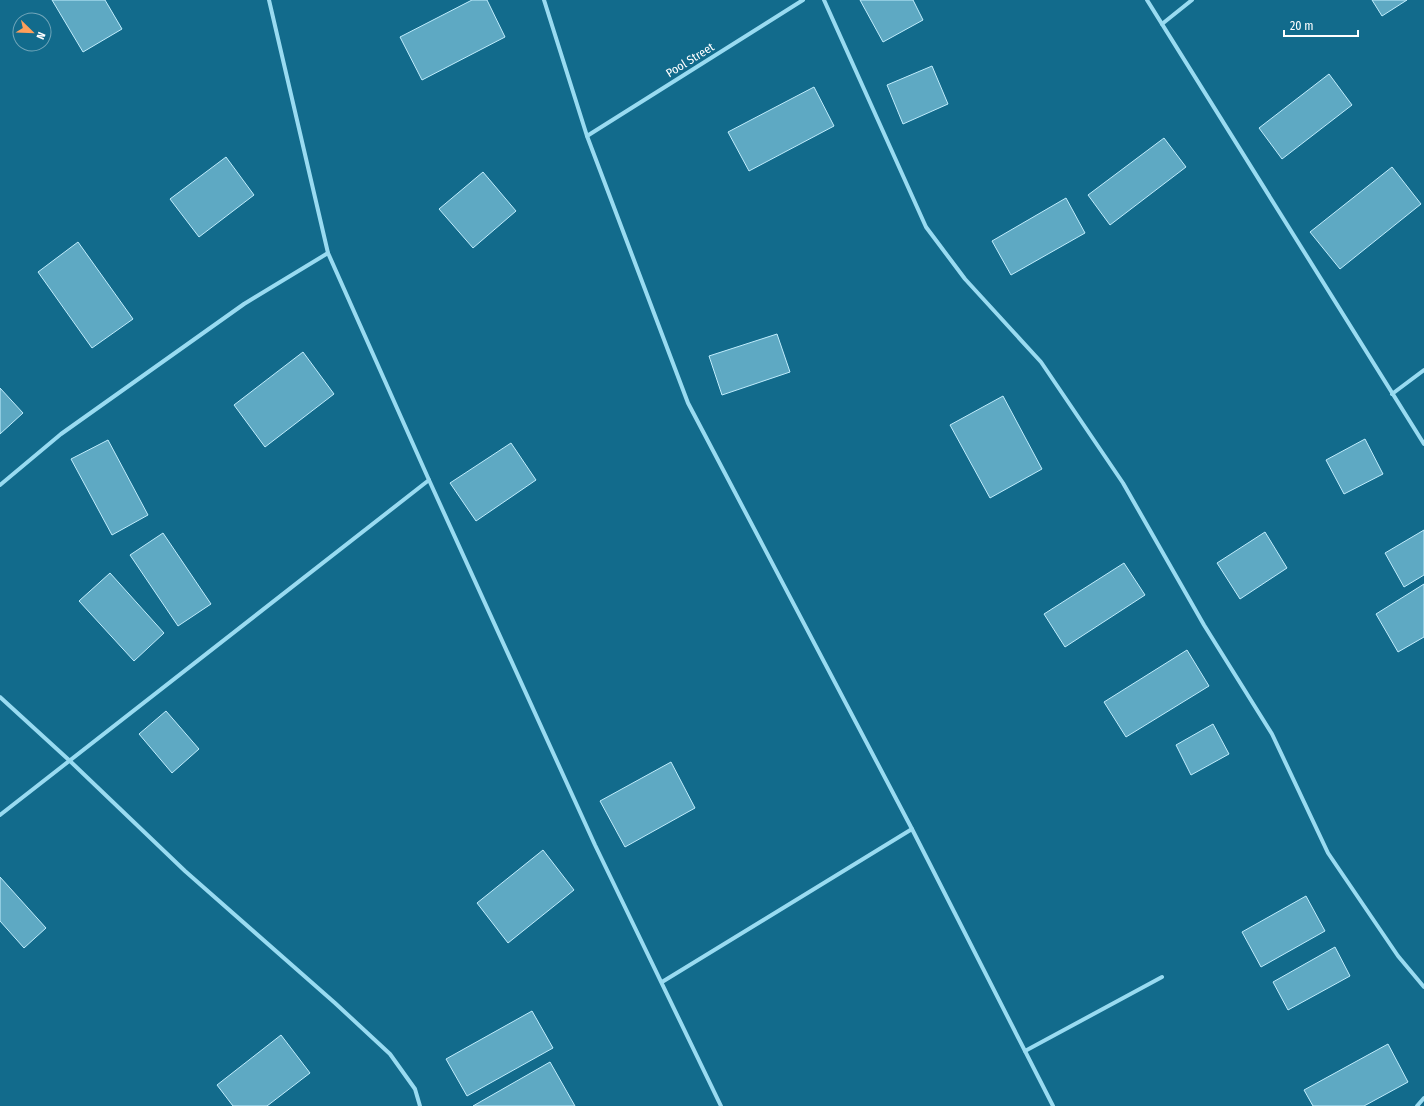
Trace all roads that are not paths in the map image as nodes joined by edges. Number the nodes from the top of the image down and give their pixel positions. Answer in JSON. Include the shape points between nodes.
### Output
{"nodes":[{"id":1,"x":269,"y":0,"type":"edge"},
{"id":2,"x":544,"y":0,"type":"edge"},
{"id":3,"x":803,"y":0,"type":"edge"},
{"id":4,"x":824,"y":0,"type":"edge"},
{"id":5,"x":1147,"y":0,"type":"edge"},
{"id":6,"x":1192,"y":0,"type":"edge"},
{"id":7,"x":1162,"y":24,"type":"junction"},
{"id":8,"x":587,"y":136,"type":"junction"},
{"id":9,"x":328,"y":253,"type":"junction"},
{"id":10,"x":1424,"y":370,"type":"edge"},
{"id":11,"x":1392,"y":394,"type":"junction"},
{"id":12,"x":1424,"y":444,"type":"edge"},
{"id":13,"x":430,"y":480,"type":"junction"},
{"id":14,"x":0,"y":485,"type":"edge"},
{"id":15,"x":0,"y":697,"type":"edge"},
{"id":16,"x":70,"y":761,"type":"junction"},
{"id":17,"x":0,"y":815,"type":"edge"},
{"id":18,"x":912,"y":829,"type":"junction"},
{"id":19,"x":1162,"y":977,"type":"dead end"},
{"id":20,"x":662,"y":982,"type":"junction"},
{"id":21,"x":1424,"y":986,"type":"edge"},
{"id":22,"x":1025,"y":1051,"type":"junction"},
{"id":23,"x":1424,"y":1098,"type":"edge"},
{"id":24,"x":420,"y":1106,"type":"edge"},
{"id":25,"x":721,"y":1106,"type":"edge"},
{"id":26,"x":1053,"y":1106,"type":"edge"},
{"id":27,"x":1417,"y":1106,"type":"edge"}],
"edges":[{"from":1,"to":9,"type":"street"},
{"from":2,"to":8,"type":"street"},
{"from":3,"to":8,"type":"street","name":"Pool Street"},
{"from":4,"to":21,"type":"street","via":[[926,227],[965,279],[1041,362],[1122,483],[1204,625],[1272,734],[1328,853],[1398,956]]},
{"from":5,"to":7,"type":"street"},
{"from":6,"to":7,"type":"street"},
{"from":7,"to":11,"type":"street"},
{"from":8,"to":18,"type":"street","via":[[688,403]]},
{"from":9,"to":13,"type":"street"},
{"from":9,"to":14,"type":"street","via":[[244,304],[61,434]]},
{"from":10,"to":11,"type":"street"},
{"from":11,"to":12,"type":"street"},
{"from":13,"to":16,"type":"street"},
{"from":13,"to":20,"type":"street","via":[[592,838]]},
{"from":15,"to":16,"type":"street"},
{"from":16,"to":17,"type":"street"},
{"from":16,"to":24,"type":"street","via":[[185,871],[390,1054],[415,1089]]},
{"from":18,"to":20,"type":"street"},
{"from":18,"to":22,"type":"street"},
{"from":19,"to":22,"type":"street"},
{"from":20,"to":25,"type":"street"},
{"from":22,"to":26,"type":"street"},
{"from":23,"to":27,"type":"street"}]}
